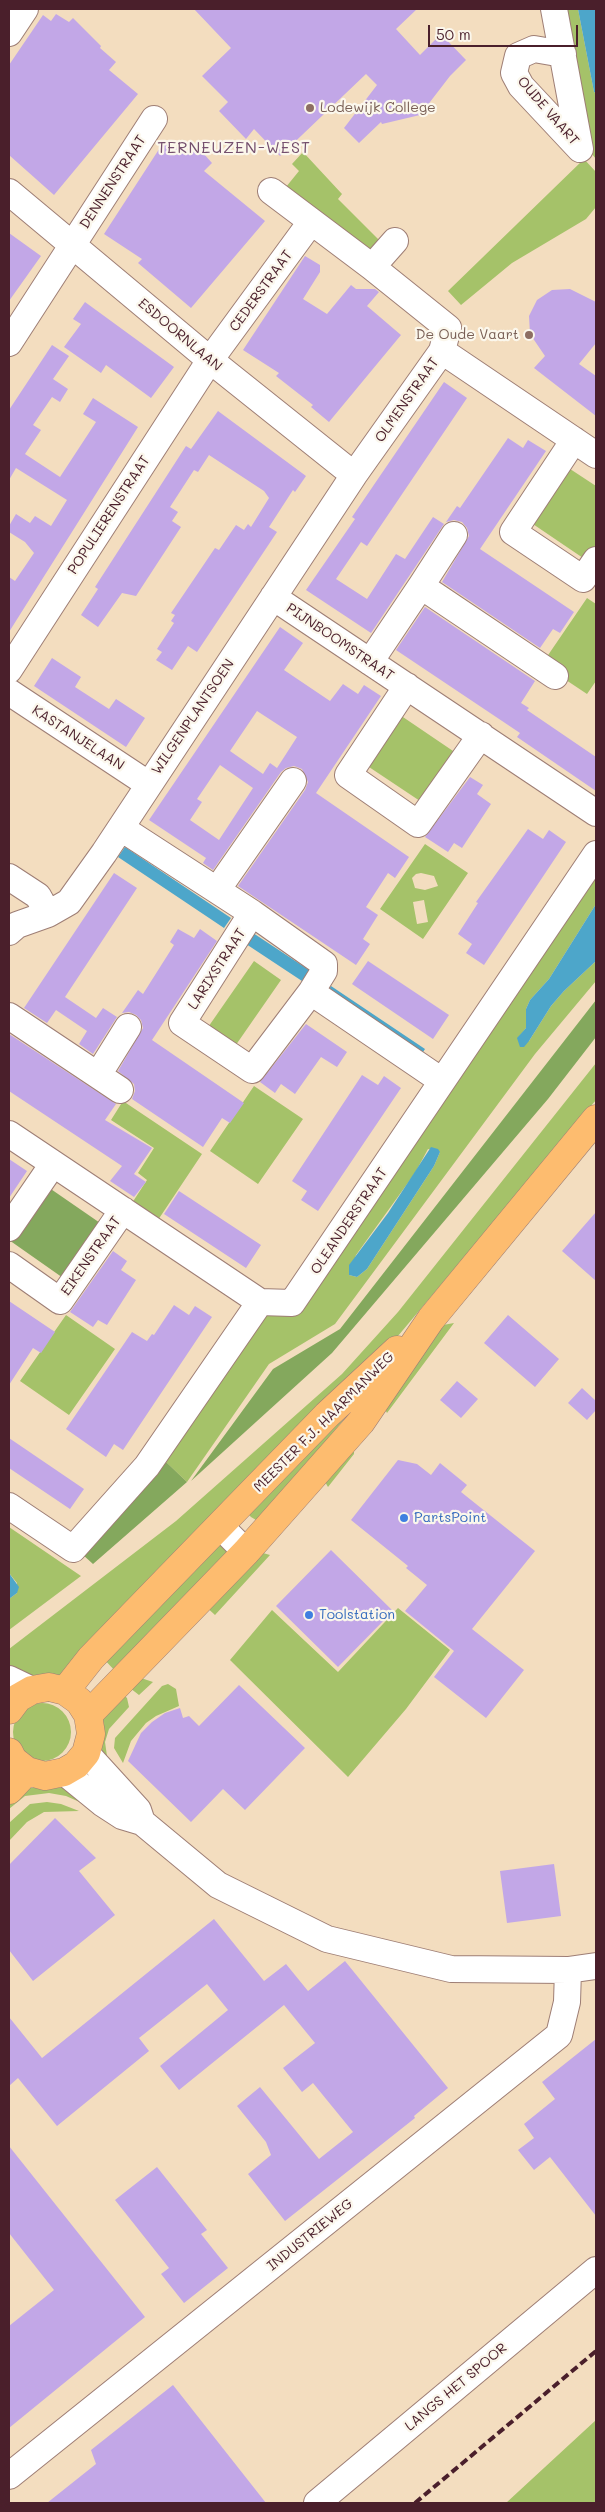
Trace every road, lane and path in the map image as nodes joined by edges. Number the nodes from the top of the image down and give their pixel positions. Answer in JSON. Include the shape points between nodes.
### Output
{"nodes":[{"id":1,"x":25,"y":9,"type":"edge"},
{"id":2,"x":554,"y":9,"type":"edge"},
{"id":3,"x":9,"y":33,"type":"edge"},
{"id":4,"x":563,"y":54,"type":"dead end"},
{"id":5,"x":154,"y":119,"type":"dead end"},
{"id":6,"x":271,"y":191,"type":"dead end"},
{"id":7,"x":9,"y":192,"type":"edge"},
{"id":8,"x":311,"y":222,"type":"junction"},
{"id":9,"x":396,"y":241,"type":"dead end"},
{"id":10,"x":72,"y":245,"type":"junction"},
{"id":11,"x":372,"y":267,"type":"junction"},
{"id":12,"x":9,"y":343,"type":"edge"},
{"id":13,"x":442,"y":352,"type":"junction"},
{"id":14,"x":210,"y":360,"type":"junction"},
{"id":15,"x":574,"y":440,"type":"junction"},
{"id":16,"x":596,"y":455,"type":"edge"},
{"id":17,"x":354,"y":475,"type":"junction"},
{"id":18,"x":454,"y":536,"type":"dead end"},
{"id":19,"x":596,"y":560,"type":"edge"},
{"id":20,"x":421,"y":586,"type":"junction"},
{"id":21,"x":273,"y":597,"type":"junction"},
{"id":22,"x":370,"y":662,"type":"junction"},
{"id":23,"x":10,"y":666,"type":"edge"},
{"id":24,"x":555,"y":676,"type":"dead end"},
{"id":25,"x":407,"y":686,"type":"junction"},
{"id":26,"x":9,"y":692,"type":"edge"},
{"id":27,"x":481,"y":736,"type":"junction"},
{"id":28,"x":293,"y":781,"type":"dead end"},
{"id":29,"x":148,"y":784,"type":"junction"},
{"id":30,"x":596,"y":814,"type":"edge"},
{"id":31,"x":121,"y":828,"type":"junction"},
{"id":32,"x":596,"y":854,"type":"edge"},
{"id":33,"x":9,"y":877,"type":"edge"},
{"id":34,"x":217,"y":890,"type":"junction"},
{"id":35,"x":48,"y":914,"type":"junction"},
{"id":36,"x":252,"y":914,"type":"junction"},
{"id":37,"x":9,"y":932,"type":"edge"},
{"id":38,"x":311,"y":992,"type":"junction"},
{"id":39,"x":9,"y":1016,"type":"edge"},
{"id":40,"x":128,"y":1027,"type":"dead end"},
{"id":41,"x":98,"y":1075,"type":"junction"},
{"id":42,"x":442,"y":1081,"type":"junction"},
{"id":43,"x":120,"y":1090,"type":"dead end"},
{"id":44,"x":596,"y":1119,"type":"edge"},
{"id":45,"x":9,"y":1134,"type":"edge"},
{"id":46,"x":53,"y":1164,"type":"junction"},
{"id":47,"x":123,"y":1210,"type":"junction"},
{"id":48,"x":9,"y":1228,"type":"edge"},
{"id":49,"x":9,"y":1265,"type":"edge"},
{"id":50,"x":260,"y":1302,"type":"junction"},
{"id":51,"x":431,"y":1319,"type":"junction"},
{"id":52,"x":9,"y":1506,"type":"edge"},
{"id":53,"x":220,"y":1526,"type":"junction"},
{"id":54,"x":246,"y":1552,"type":"junction"},
{"id":55,"x":20,"y":1684,"type":"edge"},
{"id":56,"x":65,"y":1691,"type":"junction"},
{"id":57,"x":9,"y":1710,"type":"edge"},
{"id":58,"x":88,"y":1715,"type":"junction"},
{"id":59,"x":86,"y":1753,"type":"junction"},
{"id":60,"x":15,"y":1771,"type":"edge"},
{"id":61,"x":64,"y":1772,"type":"junction"},
{"id":62,"x":142,"y":1822,"type":"junction"},
{"id":63,"x":596,"y":1966,"type":"edge"},
{"id":64,"x":568,"y":1970,"type":"junction"},
{"id":65,"x":596,"y":2270,"type":"edge"},
{"id":66,"x":9,"y":2476,"type":"edge"},
{"id":67,"x":317,"y":2503,"type":"edge"}],
"edges":[{"from":1,"to":3,"type":"street"},
{"from":2,"to":4,"type":"street"},
{"from":5,"to":10,"type":"street","name":"DENNENSTRAAT"},
{"from":6,"to":8,"type":"street","name":"OLMENSTRAAT"},
{"from":7,"to":10,"type":"street","name":"ESDOORNLAAN"},
{"from":8,"to":11,"type":"street","name":"OLMENSTRAAT"},
{"from":8,"to":14,"type":"street","name":"CEDERSTRAAT"},
{"from":9,"to":11,"type":"street"},
{"from":10,"to":12,"type":"street","name":"DENNENSTRAAT"},
{"from":10,"to":14,"type":"street","name":"ESDOORNLAAN"},
{"from":11,"to":13,"type":"street","name":"OLMENSTRAAT","via":[[448,328]]},
{"from":13,"to":15,"type":"street"},
{"from":13,"to":17,"type":"street","name":"OLMENSTRAAT"},
{"from":14,"to":17,"type":"street","name":"ESDOORNLAAN"},
{"from":14,"to":23,"type":"street","name":"POPULIERENSTRAAT"},
{"from":15,"to":16,"type":"street"},
{"from":15,"to":19,"type":"street","via":[[512,532],[584,579]]},
{"from":17,"to":21,"type":"street","name":"WILGENPLANTSOEN"},
{"from":18,"to":20,"type":"street"},
{"from":20,"to":22,"type":"street"},
{"from":20,"to":24,"type":"street"},
{"from":21,"to":22,"type":"street","name":"PIJNBOOMSTRAAT"},
{"from":21,"to":29,"type":"street","name":"WILGENPLANTSOEN"},
{"from":22,"to":25,"type":"street","name":"PIJNBOOMSTRAAT"},
{"from":25,"to":27,"type":"street","name":"PIJNBOOMSTRAAT"},
{"from":25,"to":27,"type":"street","name":"PIJNBOOMSTRAAT","via":[[348,775],[418,824]]},
{"from":26,"to":29,"type":"street","name":"KASTANJELAAN"},
{"from":27,"to":30,"type":"street","name":"PIJNBOOMSTRAAT"},
{"from":28,"to":34,"type":"street"},
{"from":29,"to":31,"type":"street","name":"WILGENPLANTSOEN"},
{"from":31,"to":34,"type":"street","name":"LARIXSTRAAT"},
{"from":31,"to":35,"type":"street","name":"WILGENPLANTSOEN","via":[[69,902]]},
{"from":32,"to":42,"type":"street","name":"OLEANDERSTRAAT"},
{"from":33,"to":35,"type":"street","via":[[38,896]]},
{"from":34,"to":36,"type":"street","name":"LARIXSTRAAT"},
{"from":35,"to":37,"type":"street","name":"WILGENPLANTSOEN","via":[[18,925]]},
{"from":36,"to":38,"type":"street","name":"LARIXSTRAAT","via":[[324,964],[324,971]]},
{"from":36,"to":38,"type":"street","name":"LARIXSTRAAT","via":[[182,1023],[252,1070]]},
{"from":38,"to":42,"type":"street"},
{"from":39,"to":41,"type":"street"},
{"from":40,"to":41,"type":"street"},
{"from":41,"to":43,"type":"street"},
{"from":42,"to":50,"type":"street","name":"OLEANDERSTRAAT","via":[[292,1303]]},
{"from":44,"to":51,"type":"main road","name":"MEESTER F.J. HAARMANWEG"},
{"from":45,"to":46,"type":"street","name":"EIKENSTRAAT"},
{"from":46,"to":47,"type":"street","name":"EIKENSTRAAT"},
{"from":46,"to":48,"type":"street"},
{"from":47,"to":49,"type":"street","name":"EIKENSTRAAT","via":[[60,1301]]},
{"from":47,"to":50,"type":"street","name":"EIKENSTRAAT"},
{"from":50,"to":52,"type":"street","via":[[148,1466],[73,1549]]},
{"from":51,"to":53,"type":"main road","name":"MEESTER F.J. HAARMANWEG","via":[[327,1415]]},
{"from":51,"to":54,"type":"main road","name":"MEESTER F.J. HAARMANWEG","via":[[361,1422]]},
{"from":53,"to":54,"type":"street"},
{"from":53,"to":56,"type":"main road","name":"MEESTER F.J. HAARMANWEG","via":[[92,1658]]},
{"from":54,"to":58,"type":"main road","name":"MEESTER F.J. HAARMANWEG"},
{"from":55,"to":56,"type":"main road"},
{"from":55,"to":57,"type":"main road","via":[[18,1698]]},
{"from":56,"to":58,"type":"main road","via":[[79,1701]]},
{"from":58,"to":59,"type":"main road","via":[[91,1734]]},
{"from":59,"to":61,"type":"main road","via":[[76,1765]]},
{"from":59,"to":62,"type":"street","via":[[138,1810]]},
{"from":60,"to":61,"type":"main road","via":[[45,1776]]},
{"from":61,"to":62,"type":"street","via":[[122,1816]]},
{"from":62,"to":64,"type":"street","via":[[218,1885],[327,1939],[451,1969]]},
{"from":63,"to":64,"type":"street"},
{"from":64,"to":66,"type":"street","name":"INDUSTRIEWEG","via":[[567,2002],[559,2036]]},
{"from":65,"to":67,"type":"street","name":"LANGS HET SPOOR"}]}
